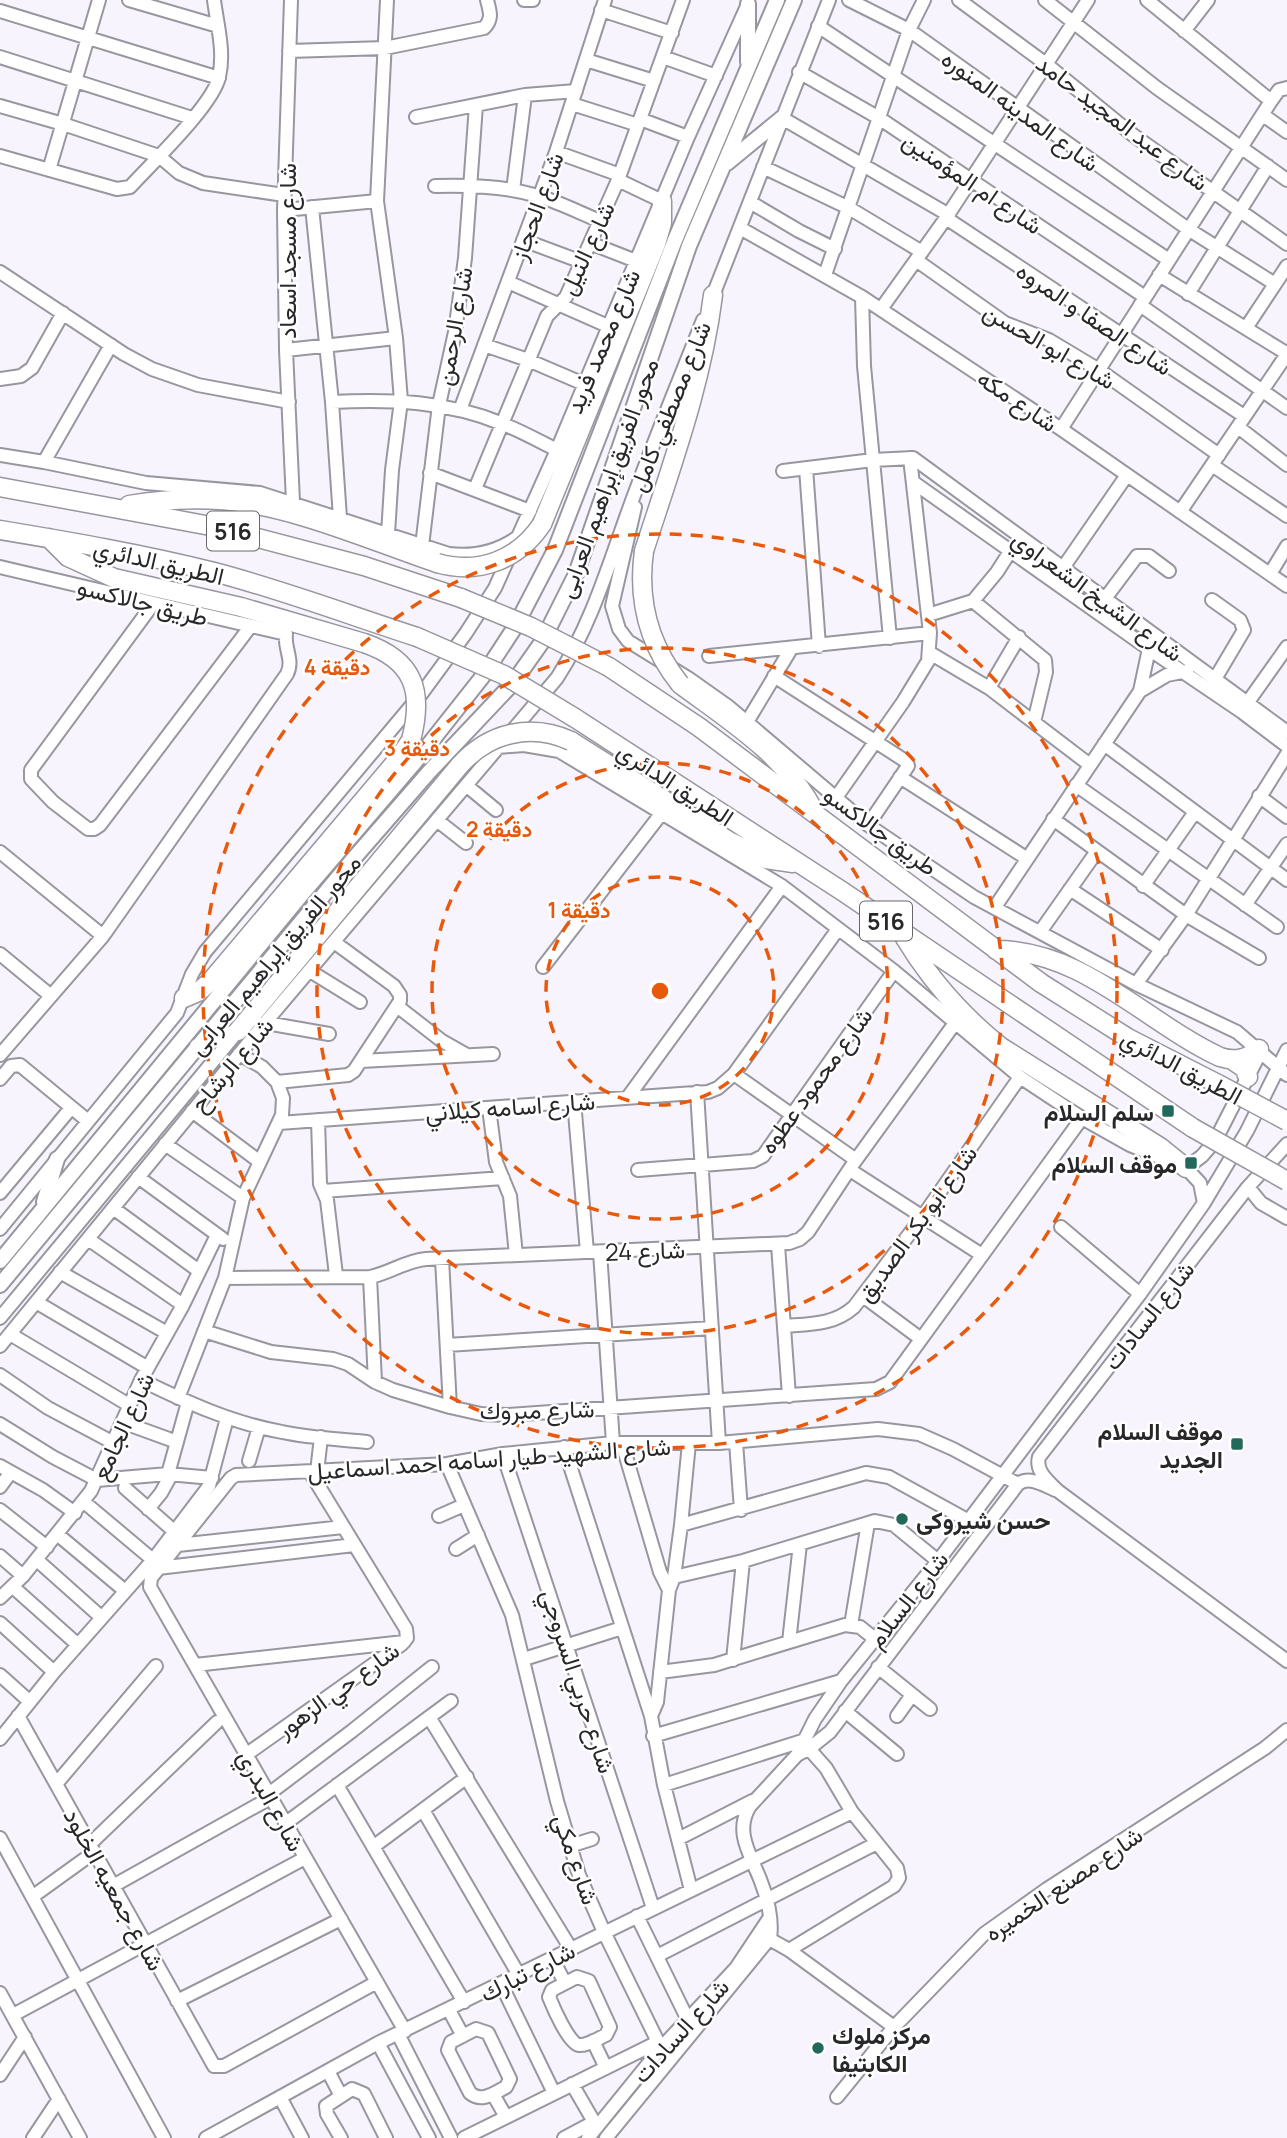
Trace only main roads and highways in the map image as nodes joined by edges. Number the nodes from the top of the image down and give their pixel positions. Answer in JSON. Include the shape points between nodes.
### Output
{"nodes":[{"id":1,"x":777,"y":0,"type":"edge"},
{"id":2,"x":794,"y":0,"type":"edge"},
{"id":3,"x":745,"y":1,"type":"edge"},
{"id":4,"x":747,"y":71,"type":"junction"},
{"id":5,"x":782,"y":118,"type":"road end"},
{"id":6,"x":723,"y":167,"type":"junction"},
{"id":7,"x":662,"y":201,"type":"road end"},
{"id":8,"x":713,"y":295,"type":"road end"},
{"id":9,"x":0,"y":487,"type":"edge"},
{"id":10,"x":116,"y":507,"type":"junction"},
{"id":11,"x":0,"y":530,"type":"edge"},
{"id":12,"x":49,"y":538,"type":"junction"},
{"id":13,"x":817,"y":815,"type":"junction"},
{"id":14,"x":800,"y":864,"type":"junction"},
{"id":15,"x":902,"y":932,"type":"junction"},
{"id":16,"x":996,"y":950,"type":"junction"},
{"id":17,"x":184,"y":998,"type":"road end"},
{"id":18,"x":238,"y":1031,"type":"joint"},
{"id":19,"x":195,"y":1047,"type":"junction"},
{"id":20,"x":1260,"y":1050,"type":"road end"},
{"id":21,"x":1232,"y":1060,"type":"junction"},
{"id":22,"x":1248,"y":1077,"type":"road end"},
{"id":23,"x":1287,"y":1121,"type":"edge"},
{"id":24,"x":57,"y":1160,"type":"road end"},
{"id":25,"x":1186,"y":1168,"type":"road end"},
{"id":26,"x":1287,"y":1181,"type":"edge"},
{"id":27,"x":42,"y":1209,"type":"junction"},
{"id":28,"x":0,"y":1261,"type":"edge"},
{"id":29,"x":0,"y":1285,"type":"edge"}],
"edges":[{"from":1,"to":4,"type":"main road","name":"محور الفريق إبراهيم العرابى"},
{"from":2,"to":6,"type":"main road","name":"محور الفريق إبراهيم العرابى"},
{"from":3,"to":4,"type":"main road"},
{"from":4,"to":27,"type":"main road","name":"محور الفريق إبراهيم العرابى","via":[[675,240],[555,550],[510,636],[423,751]]},
{"from":5,"to":6,"type":"main road"},
{"from":6,"to":19,"type":"main road","name":"محور الفريق إبراهيم العرابى","via":[[689,246],[576,574],[542,642],[496,702],[429,772]]},
{"from":7,"to":10,"type":"highway","bridge":true,"via":[[656,244],[536,517],[520,549],[502,561],[470,568],[437,563],[252,504],[181,500]]},
{"from":8,"to":13,"type":"highway","bridge":true,"via":[[696,386],[644,551],[641,586],[646,621],[663,660],[681,684],[774,758]]},
{"from":9,"to":10,"type":"highway","name":"الطريق الدائري","number":"516"},
{"from":10,"to":13,"type":"highway","name":"الطريق الدائري","number":"516","bridge":true,"via":[[315,552],[461,598],[531,627],[609,667]]},
{"from":11,"to":12,"type":"highway","name":"الطريق الدائري","number":"516"},
{"from":12,"to":14,"type":"highway","name":"الطريق الدائري","number":"516","bridge":true,"via":[[215,573],[417,637],[504,675]]},
{"from":12,"to":17,"type":"highway","bridge":true,"via":[[68,557],[114,578],[240,607],[364,643],[398,661],[413,683],[418,709],[411,740],[399,758],[210,982]]},
{"from":13,"to":16,"type":"highway","name":"الطريق الدائري","number":"516"},
{"from":14,"to":15,"type":"highway","name":"الطريق الدائري","number":"516"},
{"from":14,"to":18,"type":"highway","bridge":true,"via":[[766,859],[729,841],[571,741],[540,732],[508,734],[481,746],[460,765]]},
{"from":15,"to":25,"type":"highway","via":[[938,986],[984,1033]]},
{"from":15,"to":26,"type":"highway","name":"الطريق الدائري","number":"516","bridge":true,"via":[[1194,1128]]},
{"from":16,"to":21,"type":"highway","via":[[1034,954],[1072,967],[1215,1055]]},
{"from":16,"to":23,"type":"highway","name":"الطريق الدائري","number":"516","bridge":true,"via":[[1098,1021]]},
{"from":18,"to":19,"type":"main road"},
{"from":19,"to":29,"type":"main road","name":"محور الفريق إبراهيم العرابى"},
{"from":20,"to":21,"type":"highway"},
{"from":21,"to":22,"type":"highway","via":[[1241,1064]]},
{"from":24,"to":27,"type":"main road"},
{"from":27,"to":28,"type":"main road","name":"محور الفريق إبراهيم العرابى"}]}
